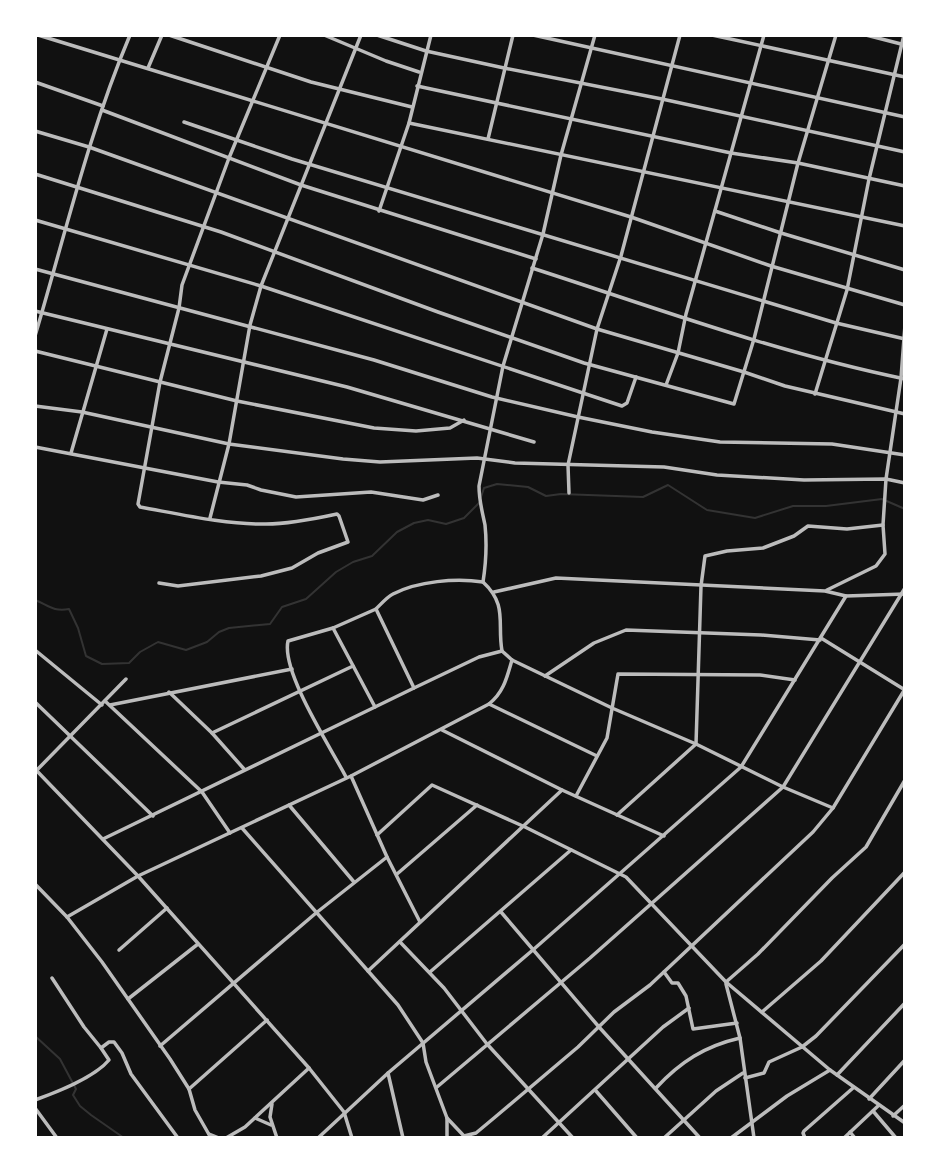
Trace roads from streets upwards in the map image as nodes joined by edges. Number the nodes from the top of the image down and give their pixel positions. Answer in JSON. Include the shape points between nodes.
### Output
{"nodes":[{"id":1,"x":38,"y":35,"type":"edge"},
{"id":2,"x":131,"y":35,"type":"edge"},
{"id":3,"x":162,"y":35,"type":"edge"},
{"id":4,"x":169,"y":35,"type":"edge"},
{"id":5,"x":280,"y":35,"type":"edge"},
{"id":6,"x":324,"y":35,"type":"edge"},
{"id":7,"x":361,"y":35,"type":"edge"},
{"id":8,"x":377,"y":35,"type":"edge"},
{"id":9,"x":430,"y":35,"type":"edge"},
{"id":10,"x":513,"y":35,"type":"edge"},
{"id":11,"x":533,"y":35,"type":"edge"},
{"id":12,"x":595,"y":35,"type":"edge"},
{"id":13,"x":680,"y":35,"type":"edge"},
{"id":14,"x":712,"y":35,"type":"edge"},
{"id":15,"x":764,"y":35,"type":"edge"},
{"id":16,"x":836,"y":35,"type":"edge"},
{"id":17,"x":866,"y":35,"type":"edge"},
{"id":18,"x":904,"y":35,"type":"edge"},
{"id":19,"x":903,"y":44,"type":"edge"},
{"id":20,"x":761,"y":46,"type":"junction"},
{"id":21,"x":592,"y":48,"type":"junction"},
{"id":22,"x":355,"y":49,"type":"junction"},
{"id":23,"x":426,"y":51,"type":"junction"},
{"id":24,"x":829,"y":59,"type":"junction"},
{"id":25,"x":120,"y":60,"type":"junction"},
{"id":26,"x":672,"y":65,"type":"junction"},
{"id":27,"x":267,"y":66,"type":"junction"},
{"id":28,"x":148,"y":68,"type":"junction"},
{"id":29,"x":504,"y":68,"type":"junction"},
{"id":30,"x":420,"y":73,"type":"junction"},
{"id":31,"x":895,"y":74,"type":"junction"},
{"id":32,"x":905,"y":77,"type":"edge"},
{"id":33,"x":35,"y":82,"type":"edge"},
{"id":34,"x":749,"y":83,"type":"junction"},
{"id":35,"x":581,"y":84,"type":"junction"},
{"id":36,"x":417,"y":86,"type":"junction"},
{"id":37,"x":339,"y":89,"type":"junction"},
{"id":38,"x":818,"y":97,"type":"junction"},
{"id":39,"x":662,"y":99,"type":"junction"},
{"id":40,"x":253,"y":100,"type":"junction"},
{"id":41,"x":496,"y":104,"type":"junction"},
{"id":42,"x":412,"y":107,"type":"junction"},
{"id":43,"x":103,"y":108,"type":"junction"},
{"id":44,"x":885,"y":112,"type":"junction"},
{"id":45,"x":741,"y":116,"type":"junction"},
{"id":46,"x":905,"y":117,"type":"edge"},
{"id":47,"x":571,"y":119,"type":"junction"},
{"id":48,"x":184,"y":122,"type":"dead end"},
{"id":49,"x":409,"y":122,"type":"junction"},
{"id":50,"x":325,"y":123,"type":"junction"},
{"id":51,"x":35,"y":131,"type":"edge"},
{"id":52,"x":807,"y":131,"type":"junction"},
{"id":53,"x":653,"y":136,"type":"junction"},
{"id":54,"x":488,"y":138,"type":"junction"},
{"id":55,"x":236,"y":140,"type":"junction"},
{"id":56,"x":402,"y":146,"type":"junction"},
{"id":57,"x":876,"y":146,"type":"junction"},
{"id":58,"x":89,"y":147,"type":"junction"},
{"id":59,"x":905,"y":152,"type":"edge"},
{"id":60,"x":731,"y":153,"type":"junction"},
{"id":61,"x":562,"y":155,"type":"junction"},
{"id":62,"x":229,"y":158,"type":"junction"},
{"id":63,"x":797,"y":163,"type":"junction"},
{"id":64,"x":309,"y":164,"type":"junction"},
{"id":65,"x":643,"y":172,"type":"junction"},
{"id":66,"x":35,"y":174,"type":"edge"},
{"id":67,"x":869,"y":179,"type":"junction"},
{"id":68,"x":301,"y":185,"type":"junction"},
{"id":69,"x":905,"y":186,"type":"edge"},
{"id":70,"x":77,"y":187,"type":"junction"},
{"id":71,"x":388,"y":188,"type":"junction"},
{"id":72,"x":721,"y":188,"type":"junction"},
{"id":73,"x":216,"y":192,"type":"junction"},
{"id":74,"x":553,"y":193,"type":"junction"},
{"id":75,"x":789,"y":202,"type":"junction"},
{"id":76,"x":379,"y":211,"type":"junction"},
{"id":77,"x":715,"y":211,"type":"junction"},
{"id":78,"x":862,"y":216,"type":"junction"},
{"id":79,"x":631,"y":217,"type":"junction"},
{"id":80,"x":289,"y":219,"type":"junction"},
{"id":81,"x":35,"y":220,"type":"edge"},
{"id":82,"x":203,"y":226,"type":"junction"},
{"id":83,"x":905,"y":226,"type":"edge"},
{"id":84,"x":66,"y":228,"type":"junction"},
{"id":85,"x":781,"y":233,"type":"junction"},
{"id":86,"x":543,"y":234,"type":"junction"},
{"id":87,"x":706,"y":243,"type":"junction"},
{"id":88,"x":275,"y":251,"type":"junction"},
{"id":89,"x":621,"y":256,"type":"junction"},
{"id":90,"x":855,"y":256,"type":"junction"},
{"id":91,"x":536,"y":259,"type":"junction"},
{"id":92,"x":190,"y":264,"type":"junction"},
{"id":93,"x":771,"y":266,"type":"junction"},
{"id":94,"x":533,"y":268,"type":"junction"},
{"id":95,"x":35,"y":269,"type":"edge"},
{"id":96,"x":905,"y":270,"type":"edge"},
{"id":97,"x":54,"y":273,"type":"junction"},
{"id":98,"x":696,"y":279,"type":"junction"},
{"id":99,"x":261,"y":286,"type":"junction"},
{"id":100,"x":847,"y":289,"type":"junction"},
{"id":101,"x":609,"y":293,"type":"junction"},
{"id":102,"x":763,"y":300,"type":"junction"},
{"id":103,"x":522,"y":301,"type":"junction"},
{"id":104,"x":905,"y":305,"type":"edge"},
{"id":105,"x":179,"y":309,"type":"junction"},
{"id":106,"x":35,"y":311,"type":"edge"},
{"id":107,"x":42,"y":312,"type":"junction"},
{"id":108,"x":685,"y":318,"type":"junction"},
{"id":109,"x":836,"y":323,"type":"junction"},
{"id":110,"x":250,"y":325,"type":"junction"},
{"id":111,"x":905,"y":326,"type":"edge"},
{"id":112,"x":107,"y":329,"type":"junction"},
{"id":113,"x":597,"y":329,"type":"junction"},
{"id":114,"x":35,"y":336,"type":"edge"},
{"id":115,"x":511,"y":337,"type":"junction"},
{"id":116,"x":754,"y":339,"type":"junction"},
{"id":117,"x":904,"y":339,"type":"edge"},
{"id":118,"x":169,"y":345,"type":"junction"},
{"id":119,"x":35,"y":351,"type":"edge"},
{"id":120,"x":678,"y":353,"type":"junction"},
{"id":121,"x":824,"y":360,"type":"junction"},
{"id":122,"x":243,"y":363,"type":"junction"},
{"id":123,"x":589,"y":365,"type":"junction"},
{"id":124,"x":96,"y":366,"type":"junction"},
{"id":125,"x":503,"y":366,"type":"junction"},
{"id":126,"x":744,"y":372,"type":"junction"},
{"id":127,"x":636,"y":377,"type":"junction"},
{"id":128,"x":903,"y":378,"type":"edge"},
{"id":129,"x":160,"y":382,"type":"junction"},
{"id":130,"x":666,"y":385,"type":"junction"},
{"id":131,"x":584,"y":392,"type":"junction"},
{"id":132,"x":815,"y":394,"type":"junction"},
{"id":133,"x":497,"y":398,"type":"junction"},
{"id":134,"x":237,"y":401,"type":"junction"},
{"id":135,"x":35,"y":406,"type":"edge"},
{"id":136,"x":82,"y":412,"type":"junction"},
{"id":137,"x":896,"y":412,"type":"junction"},
{"id":138,"x":905,"y":414,"type":"edge"},
{"id":139,"x":578,"y":417,"type":"junction"},
{"id":140,"x":464,"y":421,"type":"junction"},
{"id":141,"x":152,"y":427,"type":"junction"},
{"id":142,"x":490,"y":429,"type":"junction"},
{"id":143,"x":534,"y":442,"type":"dead end"},
{"id":144,"x":229,"y":444,"type":"junction"},
{"id":145,"x":35,"y":447,"type":"edge"},
{"id":146,"x":71,"y":453,"type":"junction"},
{"id":147,"x":891,"y":454,"type":"junction"},
{"id":148,"x":905,"y":455,"type":"edge"},
{"id":149,"x":484,"y":458,"type":"junction"},
{"id":150,"x":568,"y":465,"type":"junction"},
{"id":151,"x":144,"y":467,"type":"junction"},
{"id":152,"x":886,"y":479,"type":"junction"},
{"id":153,"x":218,"y":482,"type":"junction"},
{"id":154,"x":905,"y":483,"type":"edge"},
{"id":155,"x":569,"y":493,"type":"dead end"},
{"id":156,"x":438,"y":495,"type":"dead end"},
{"id":157,"x":210,"y":518,"type":"junction"},
{"id":158,"x":883,"y":525,"type":"junction"},
{"id":159,"x":483,"y":582,"type":"junction"},
{"id":160,"x":159,"y":583,"type":"dead end"},
{"id":161,"x":701,"y":586,"type":"junction"},
{"id":162,"x":905,"y":588,"type":"edge"},
{"id":163,"x":825,"y":591,"type":"junction"},
{"id":164,"x":494,"y":592,"type":"junction"},
{"id":165,"x":902,"y":594,"type":"edge"},
{"id":166,"x":846,"y":596,"type":"junction"},
{"id":167,"x":376,"y":609,"type":"junction"},
{"id":168,"x":333,"y":628,"type":"junction"},
{"id":169,"x":700,"y":633,"type":"junction"},
{"id":170,"x":820,"y":639,"type":"junction"},
{"id":171,"x":35,"y":650,"type":"edge"},
{"id":172,"x":502,"y":651,"type":"junction"},
{"id":173,"x":512,"y":660,"type":"junction"},
{"id":174,"x":859,"y":662,"type":"junction"},
{"id":175,"x":353,"y":666,"type":"junction"},
{"id":176,"x":292,"y":669,"type":"junction"},
{"id":177,"x":697,"y":673,"type":"junction"},
{"id":178,"x":545,"y":676,"type":"junction"},
{"id":179,"x":127,"y":679,"type":"dead end"},
{"id":180,"x":795,"y":680,"type":"junction"},
{"id":181,"x":414,"y":688,"type":"junction"},
{"id":182,"x":905,"y":690,"type":"edge"},
{"id":183,"x":169,"y":692,"type":"junction"},
{"id":184,"x":300,"y":693,"type":"junction"},
{"id":185,"x":35,"y":702,"type":"edge"},
{"id":186,"x":104,"y":703,"type":"junction"},
{"id":187,"x":489,"y":704,"type":"junction"},
{"id":188,"x":110,"y":705,"type":"junction"},
{"id":189,"x":375,"y":707,"type":"junction"},
{"id":190,"x":612,"y":708,"type":"junction"},
{"id":191,"x":442,"y":730,"type":"junction"},
{"id":192,"x":212,"y":733,"type":"junction"},
{"id":193,"x":323,"y":734,"type":"junction"},
{"id":194,"x":71,"y":736,"type":"junction"},
{"id":195,"x":696,"y":744,"type":"junction"},
{"id":196,"x":597,"y":756,"type":"junction"},
{"id":197,"x":741,"y":766,"type":"junction"},
{"id":198,"x":244,"y":769,"type":"junction"},
{"id":199,"x":36,"y":771,"type":"edge"},
{"id":200,"x":349,"y":777,"type":"junction"},
{"id":201,"x":905,"y":780,"type":"edge"},
{"id":202,"x":783,"y":787,"type":"junction"},
{"id":203,"x":562,"y":790,"type":"junction"},
{"id":204,"x":202,"y":792,"type":"junction"},
{"id":205,"x":576,"y":796,"type":"junction"},
{"id":206,"x":289,"y":805,"type":"junction"},
{"id":207,"x":477,"y":805,"type":"junction"},
{"id":208,"x":833,"y":807,"type":"junction"},
{"id":209,"x":617,"y":815,"type":"junction"},
{"id":210,"x":153,"y":816,"type":"junction"},
{"id":211,"x":526,"y":827,"type":"junction"},
{"id":212,"x":242,"y":828,"type":"junction"},
{"id":213,"x":230,"y":833,"type":"junction"},
{"id":214,"x":377,"y":835,"type":"junction"},
{"id":215,"x":664,"y":836,"type":"junction"},
{"id":216,"x":103,"y":839,"type":"junction"},
{"id":217,"x":571,"y":850,"type":"junction"},
{"id":218,"x":387,"y":857,"type":"junction"},
{"id":219,"x":905,"y":872,"type":"edge"},
{"id":220,"x":621,"y":873,"type":"junction"},
{"id":221,"x":397,"y":874,"type":"junction"},
{"id":222,"x":138,"y":876,"type":"junction"},
{"id":223,"x":354,"y":882,"type":"junction"},
{"id":224,"x":35,"y":884,"type":"edge"},
{"id":225,"x":650,"y":904,"type":"junction"},
{"id":226,"x":167,"y":908,"type":"junction"},
{"id":227,"x":501,"y":912,"type":"junction"},
{"id":228,"x":316,"y":914,"type":"junction"},
{"id":229,"x":66,"y":917,"type":"junction"},
{"id":230,"x":420,"y":922,"type":"junction"},
{"id":231,"x":400,"y":942,"type":"junction"},
{"id":232,"x":198,"y":944,"type":"junction"},
{"id":233,"x":905,"y":944,"type":"edge"},
{"id":234,"x":692,"y":947,"type":"junction"},
{"id":235,"x":534,"y":949,"type":"junction"},
{"id":236,"x":119,"y":950,"type":"dead end"},
{"id":237,"x":368,"y":971,"type":"junction"},
{"id":238,"x":430,"y":972,"type":"junction"},
{"id":239,"x":664,"y":972,"type":"junction"},
{"id":240,"x":52,"y":978,"type":"dead end"},
{"id":241,"x":562,"y":982,"type":"junction"},
{"id":242,"x":726,"y":982,"type":"junction"},
{"id":243,"x":235,"y":984,"type":"junction"},
{"id":244,"x":128,"y":999,"type":"junction"},
{"id":245,"x":905,"y":1003,"type":"edge"},
{"id":246,"x":689,"y":1009,"type":"junction"},
{"id":247,"x":462,"y":1010,"type":"junction"},
{"id":248,"x":762,"y":1012,"type":"junction"},
{"id":249,"x":267,"y":1020,"type":"junction"},
{"id":250,"x":737,"y":1023,"type":"junction"},
{"id":251,"x":600,"y":1027,"type":"junction"},
{"id":252,"x":740,"y":1038,"type":"junction"},
{"id":253,"x":424,"y":1042,"type":"junction"},
{"id":254,"x":487,"y":1044,"type":"junction"},
{"id":255,"x":160,"y":1046,"type":"junction"},
{"id":256,"x":802,"y":1047,"type":"junction"},
{"id":257,"x":101,"y":1048,"type":"junction"},
{"id":258,"x":630,"y":1059,"type":"junction"},
{"id":259,"x":905,"y":1060,"type":"edge"},
{"id":260,"x":309,"y":1068,"type":"junction"},
{"id":261,"x":830,"y":1070,"type":"junction"},
{"id":262,"x":744,"y":1072,"type":"junction"},
{"id":263,"x":388,"y":1073,"type":"junction"},
{"id":264,"x":837,"y":1075,"type":"junction"},
{"id":265,"x":745,"y":1078,"type":"junction"},
{"id":266,"x":437,"y":1087,"type":"junction"},
{"id":267,"x":656,"y":1088,"type":"junction"},
{"id":268,"x":853,"y":1088,"type":"junction"},
{"id":269,"x":189,"y":1089,"type":"junction"},
{"id":270,"x":529,"y":1090,"type":"junction"},
{"id":271,"x":596,"y":1091,"type":"junction"},
{"id":272,"x":869,"y":1099,"type":"junction"},
{"id":273,"x":35,"y":1100,"type":"edge"},
{"id":274,"x":273,"y":1102,"type":"junction"},
{"id":275,"x":905,"y":1105,"type":"edge"},
{"id":276,"x":878,"y":1106,"type":"junction"},
{"id":277,"x":35,"y":1108,"type":"edge"},
{"id":278,"x":873,"y":1111,"type":"junction"},
{"id":279,"x":344,"y":1112,"type":"junction"},
{"id":280,"x":893,"y":1116,"type":"junction"},
{"id":281,"x":255,"y":1118,"type":"junction"},
{"id":282,"x":447,"y":1118,"type":"junction"},
{"id":283,"x":684,"y":1121,"type":"junction"},
{"id":284,"x":751,"y":1121,"type":"junction"},
{"id":285,"x":559,"y":1123,"type":"junction"},
{"id":286,"x":905,"y":1123,"type":"edge"},
{"id":287,"x":271,"y":1125,"type":"junction"},
{"id":288,"x":850,"y":1132,"type":"junction"},
{"id":289,"x":210,"y":1136,"type":"edge"},
{"id":290,"x":320,"y":1137,"type":"edge"},
{"id":291,"x":57,"y":1138,"type":"edge"},
{"id":292,"x":178,"y":1138,"type":"edge"},
{"id":293,"x":219,"y":1138,"type":"edge"},
{"id":294,"x":226,"y":1138,"type":"edge"},
{"id":295,"x":277,"y":1138,"type":"edge"},
{"id":296,"x":352,"y":1138,"type":"edge"},
{"id":297,"x":402,"y":1138,"type":"edge"},
{"id":298,"x":447,"y":1138,"type":"edge"},
{"id":299,"x":542,"y":1138,"type":"edge"},
{"id":300,"x":573,"y":1138,"type":"edge"},
{"id":301,"x":637,"y":1138,"type":"edge"},
{"id":302,"x":664,"y":1138,"type":"edge"},
{"id":303,"x":700,"y":1138,"type":"edge"},
{"id":304,"x":731,"y":1138,"type":"edge"},
{"id":305,"x":754,"y":1138,"type":"edge"},
{"id":306,"x":805,"y":1138,"type":"edge"},
{"id":307,"x":844,"y":1138,"type":"edge"},
{"id":308,"x":855,"y":1138,"type":"edge"},
{"id":309,"x":896,"y":1138,"type":"edge"}],
"edges":[{"from":1,"to":25,"type":"street"},
{"from":2,"to":25,"type":"street"},
{"from":3,"to":28,"type":"street"},
{"from":4,"to":27,"type":"street"},
{"from":5,"to":27,"type":"street"},
{"from":6,"to":22,"type":"street"},
{"from":7,"to":22,"type":"street"},
{"from":8,"to":23,"type":"street"},
{"from":9,"to":23,"type":"street"},
{"from":10,"to":29,"type":"street"},
{"from":11,"to":21,"type":"street"},
{"from":12,"to":21,"type":"street"},
{"from":13,"to":26,"type":"street"},
{"from":14,"to":20,"type":"street"},
{"from":15,"to":20,"type":"street"},
{"from":16,"to":24,"type":"street"},
{"from":17,"to":19,"type":"street"},
{"from":18,"to":19,"type":"street"},
{"from":19,"to":31,"type":"street"},
{"from":20,"to":24,"type":"street"},
{"from":20,"to":34,"type":"street"},
{"from":21,"to":26,"type":"street"},
{"from":21,"to":35,"type":"street"},
{"from":22,"to":30,"type":"street"},
{"from":22,"to":37,"type":"street"},
{"from":23,"to":29,"type":"street"},
{"from":23,"to":30,"type":"street"},
{"from":24,"to":31,"type":"street"},
{"from":24,"to":38,"type":"street"},
{"from":25,"to":28,"type":"street"},
{"from":25,"to":43,"type":"street"},
{"from":26,"to":34,"type":"street"},
{"from":26,"to":39,"type":"street"},
{"from":27,"to":37,"type":"street"},
{"from":27,"to":40,"type":"street"},
{"from":28,"to":40,"type":"street"},
{"from":29,"to":35,"type":"street"},
{"from":29,"to":41,"type":"street"},
{"from":30,"to":36,"type":"street"},
{"from":31,"to":32,"type":"street"},
{"from":31,"to":44,"type":"street"},
{"from":33,"to":43,"type":"street"},
{"from":34,"to":38,"type":"street"},
{"from":34,"to":45,"type":"street"},
{"from":35,"to":39,"type":"street"},
{"from":35,"to":47,"type":"street"},
{"from":36,"to":41,"type":"street"},
{"from":36,"to":42,"type":"street"},
{"from":37,"to":42,"type":"street"},
{"from":37,"to":50,"type":"street"},
{"from":38,"to":44,"type":"street"},
{"from":38,"to":52,"type":"street"},
{"from":39,"to":45,"type":"street"},
{"from":39,"to":53,"type":"street"},
{"from":40,"to":50,"type":"street"},
{"from":40,"to":55,"type":"street"},
{"from":41,"to":47,"type":"street"},
{"from":41,"to":54,"type":"street"},
{"from":42,"to":49,"type":"street"},
{"from":43,"to":58,"type":"street"},
{"from":43,"to":62,"type":"street"},
{"from":44,"to":46,"type":"street"},
{"from":44,"to":57,"type":"street"},
{"from":45,"to":52,"type":"street"},
{"from":45,"to":60,"type":"street"},
{"from":47,"to":53,"type":"street"},
{"from":47,"to":61,"type":"street"},
{"from":48,"to":55,"type":"street"},
{"from":49,"to":54,"type":"street"},
{"from":49,"to":56,"type":"street"},
{"from":50,"to":56,"type":"street"},
{"from":50,"to":64,"type":"street"},
{"from":51,"to":58,"type":"street"},
{"from":52,"to":57,"type":"street"},
{"from":52,"to":63,"type":"street"},
{"from":53,"to":60,"type":"street"},
{"from":53,"to":65,"type":"street"},
{"from":54,"to":61,"type":"street"},
{"from":55,"to":62,"type":"street"},
{"from":55,"to":64,"type":"street"},
{"from":56,"to":71,"type":"street"},
{"from":56,"to":74,"type":"street"},
{"from":57,"to":59,"type":"street"},
{"from":57,"to":67,"type":"street"},
{"from":58,"to":70,"type":"street"},
{"from":58,"to":73,"type":"street"},
{"from":60,"to":63,"type":"street"},
{"from":60,"to":72,"type":"street"},
{"from":61,"to":65,"type":"street"},
{"from":61,"to":74,"type":"street"},
{"from":62,"to":68,"type":"street"},
{"from":62,"to":73,"type":"street"},
{"from":63,"to":67,"type":"street"},
{"from":63,"to":75,"type":"street"},
{"from":64,"to":68,"type":"street"},
{"from":64,"to":71,"type":"street"},
{"from":65,"to":72,"type":"street"},
{"from":65,"to":79,"type":"street"},
{"from":66,"to":70,"type":"street"},
{"from":67,"to":69,"type":"street"},
{"from":67,"to":78,"type":"street"},
{"from":68,"to":76,"type":"street"},
{"from":68,"to":80,"type":"street"},
{"from":70,"to":82,"type":"street"},
{"from":70,"to":84,"type":"street"},
{"from":71,"to":76,"type":"street"},
{"from":71,"to":86,"type":"street"},
{"from":72,"to":75,"type":"street"},
{"from":72,"to":77,"type":"street"},
{"from":73,"to":80,"type":"street"},
{"from":73,"to":82,"type":"street"},
{"from":74,"to":79,"type":"street"},
{"from":74,"to":86,"type":"street"},
{"from":75,"to":78,"type":"street"},
{"from":75,"to":85,"type":"street"},
{"from":76,"to":91,"type":"street"},
{"from":77,"to":85,"type":"street"},
{"from":77,"to":87,"type":"street"},
{"from":78,"to":83,"type":"street"},
{"from":78,"to":90,"type":"street"},
{"from":79,"to":87,"type":"street"},
{"from":79,"to":89,"type":"street"},
{"from":80,"to":88,"type":"street"},
{"from":80,"to":103,"type":"street"},
{"from":81,"to":84,"type":"street"},
{"from":82,"to":88,"type":"street"},
{"from":82,"to":92,"type":"street"},
{"from":84,"to":92,"type":"street"},
{"from":84,"to":97,"type":"street"},
{"from":85,"to":90,"type":"street"},
{"from":85,"to":93,"type":"street"},
{"from":86,"to":89,"type":"street"},
{"from":86,"to":91,"type":"street"},
{"from":87,"to":93,"type":"street"},
{"from":87,"to":98,"type":"street"},
{"from":88,"to":99,"type":"street"},
{"from":88,"to":115,"type":"street"},
{"from":89,"to":98,"type":"street"},
{"from":89,"to":101,"type":"street"},
{"from":90,"to":96,"type":"street"},
{"from":90,"to":100,"type":"street"},
{"from":91,"to":94,"type":"street"},
{"from":92,"to":99,"type":"street"},
{"from":92,"to":105,"type":"street"},
{"from":93,"to":100,"type":"street"},
{"from":93,"to":102,"type":"street"},
{"from":94,"to":101,"type":"street"},
{"from":94,"to":103,"type":"street"},
{"from":95,"to":97,"type":"street"},
{"from":97,"to":105,"type":"street"},
{"from":97,"to":107,"type":"street"},
{"from":98,"to":102,"type":"street"},
{"from":98,"to":108,"type":"street"},
{"from":99,"to":110,"type":"street"},
{"from":99,"to":125,"type":"street"},
{"from":100,"to":104,"type":"street"},
{"from":100,"to":109,"type":"street"},
{"from":101,"to":108,"type":"street"},
{"from":101,"to":113,"type":"street"},
{"from":102,"to":109,"type":"street"},
{"from":102,"to":116,"type":"street"},
{"from":103,"to":113,"type":"street"},
{"from":103,"to":115,"type":"street"},
{"from":105,"to":110,"type":"street"},
{"from":105,"to":118,"type":"street"},
{"from":106,"to":107,"type":"street"},
{"from":107,"to":112,"type":"street"},
{"from":107,"to":114,"type":"street"},
{"from":108,"to":116,"type":"street"},
{"from":108,"to":120,"type":"street"},
{"from":109,"to":117,"type":"street"},
{"from":109,"to":121,"type":"street"},
{"from":110,"to":122,"type":"street"},
{"from":110,"to":133,"type":"street"},
{"from":111,"to":117,"type":"street"},
{"from":112,"to":118,"type":"street"},
{"from":112,"to":124,"type":"street"},
{"from":113,"to":120,"type":"street"},
{"from":113,"to":123,"type":"street"},
{"from":115,"to":123,"type":"street"},
{"from":115,"to":125,"type":"street"},
{"from":116,"to":121,"type":"street"},
{"from":116,"to":126,"type":"street"},
{"from":117,"to":128,"type":"street"},
{"from":118,"to":122,"type":"street"},
{"from":118,"to":129,"type":"street"},
{"from":119,"to":124,"type":"street"},
{"from":120,"to":126,"type":"street"},
{"from":120,"to":130,"type":"street"},
{"from":121,"to":128,"type":"street"},
{"from":121,"to":132,"type":"street"},
{"from":122,"to":134,"type":"street"},
{"from":122,"to":140,"type":"street"},
{"from":123,"to":127,"type":"street"},
{"from":123,"to":131,"type":"street"},
{"from":124,"to":129,"type":"street"},
{"from":124,"to":136,"type":"street"},
{"from":125,"to":131,"type":"street"},
{"from":125,"to":133,"type":"street"},
{"from":126,"to":130,"type":"street","via":[[734,404]]},
{"from":126,"to":132,"type":"street"},
{"from":127,"to":130,"type":"street"},
{"from":127,"to":131,"type":"street","via":[[624,406]]},
{"from":128,"to":137,"type":"street"},
{"from":129,"to":134,"type":"street"},
{"from":129,"to":141,"type":"street"},
{"from":131,"to":139,"type":"street"},
{"from":132,"to":137,"type":"street"},
{"from":133,"to":139,"type":"street"},
{"from":133,"to":142,"type":"street"},
{"from":134,"to":140,"type":"street","via":[[374,428],[416,431],[450,428]]},
{"from":134,"to":144,"type":"street"},
{"from":135,"to":136,"type":"street"},
{"from":136,"to":141,"type":"street"},
{"from":136,"to":146,"type":"street"},
{"from":137,"to":138,"type":"street"},
{"from":137,"to":147,"type":"street"},
{"from":139,"to":147,"type":"street","via":[[720,442],[832,444]]},
{"from":139,"to":150,"type":"street"},
{"from":140,"to":142,"type":"street"},
{"from":141,"to":144,"type":"street"},
{"from":141,"to":151,"type":"street"},
{"from":142,"to":143,"type":"street"},
{"from":142,"to":149,"type":"street"},
{"from":144,"to":149,"type":"street","via":[[368,461]]},
{"from":144,"to":153,"type":"street"},
{"from":145,"to":146,"type":"street"},
{"from":146,"to":151,"type":"street"},
{"from":147,"to":148,"type":"street"},
{"from":147,"to":152,"type":"street"},
{"from":149,"to":150,"type":"street"},
{"from":149,"to":159,"type":"street","via":[[479,503],[485,528]]},
{"from":150,"to":152,"type":"street","via":[[664,467],[804,481]]},
{"from":150,"to":155,"type":"street"},
{"from":151,"to":153,"type":"street"},
{"from":151,"to":157,"type":"street","via":[[138,506]]},
{"from":152,"to":154,"type":"street"},
{"from":152,"to":158,"type":"street"},
{"from":153,"to":156,"type":"street","via":[[296,497],[371,492],[423,500]]},
{"from":153,"to":157,"type":"street"},
{"from":157,"to":160,"type":"street","via":[[270,524],[337,514],[348,542],[292,568],[261,576],[178,586]]},
{"from":158,"to":161,"type":"street","via":[[848,529],[808,526],[763,548],[705,556]]},
{"from":158,"to":163,"type":"street","via":[[886,545],[882,561]]},
{"from":159,"to":164,"type":"street"},
{"from":159,"to":167,"type":"street","via":[[419,586],[393,594]]},
{"from":161,"to":163,"type":"street"},
{"from":161,"to":164,"type":"street","via":[[556,578]]},
{"from":161,"to":169,"type":"street"},
{"from":162,"to":165,"type":"street"},
{"from":163,"to":166,"type":"street"},
{"from":164,"to":172,"type":"street","via":[[502,617]]},
{"from":165,"to":166,"type":"street"},
{"from":165,"to":174,"type":"street"},
{"from":166,"to":170,"type":"street"},
{"from":167,"to":168,"type":"street"},
{"from":167,"to":181,"type":"street"},
{"from":168,"to":175,"type":"street"},
{"from":168,"to":176,"type":"street","via":[[288,641]]},
{"from":169,"to":170,"type":"street"},
{"from":169,"to":177,"type":"street"},
{"from":169,"to":178,"type":"street","via":[[621,631]]},
{"from":170,"to":174,"type":"street"},
{"from":170,"to":180,"type":"street"},
{"from":171,"to":186,"type":"street"},
{"from":172,"to":173,"type":"street"},
{"from":172,"to":181,"type":"street"},
{"from":173,"to":178,"type":"street"},
{"from":173,"to":187,"type":"street","via":[[504,687]]},
{"from":174,"to":182,"type":"street"},
{"from":174,"to":202,"type":"street"},
{"from":175,"to":184,"type":"street"},
{"from":175,"to":189,"type":"street"},
{"from":176,"to":183,"type":"street"},
{"from":176,"to":184,"type":"street"},
{"from":177,"to":180,"type":"street"},
{"from":177,"to":190,"type":"street","via":[[618,674]]},
{"from":177,"to":195,"type":"street"},
{"from":178,"to":190,"type":"street"},
{"from":179,"to":186,"type":"street"},
{"from":180,"to":197,"type":"street"},
{"from":181,"to":189,"type":"street"},
{"from":182,"to":208,"type":"street"},
{"from":183,"to":188,"type":"street"},
{"from":183,"to":192,"type":"street"},
{"from":184,"to":192,"type":"street"},
{"from":184,"to":193,"type":"street"},
{"from":185,"to":194,"type":"street"},
{"from":186,"to":188,"type":"street"},
{"from":186,"to":194,"type":"street"},
{"from":187,"to":191,"type":"street"},
{"from":187,"to":196,"type":"street"},
{"from":188,"to":204,"type":"street"},
{"from":189,"to":193,"type":"street"},
{"from":190,"to":195,"type":"street"},
{"from":190,"to":196,"type":"street","via":[[607,738]]},
{"from":191,"to":200,"type":"street"},
{"from":191,"to":203,"type":"street"},
{"from":192,"to":198,"type":"street"},
{"from":193,"to":198,"type":"street"},
{"from":193,"to":200,"type":"street"},
{"from":194,"to":199,"type":"street"},
{"from":194,"to":210,"type":"street"},
{"from":195,"to":197,"type":"street"},
{"from":195,"to":209,"type":"street"},
{"from":196,"to":205,"type":"street"},
{"from":197,"to":202,"type":"street"},
{"from":197,"to":215,"type":"street"},
{"from":198,"to":204,"type":"street"},
{"from":199,"to":216,"type":"street"},
{"from":200,"to":206,"type":"street"},
{"from":200,"to":214,"type":"street"},
{"from":201,"to":242,"type":"street","via":[[866,847]]},
{"from":202,"to":208,"type":"street"},
{"from":202,"to":225,"type":"street"},
{"from":203,"to":205,"type":"street"},
{"from":203,"to":211,"type":"street"},
{"from":204,"to":210,"type":"street"},
{"from":204,"to":213,"type":"street"},
{"from":205,"to":209,"type":"street"},
{"from":206,"to":212,"type":"street"},
{"from":206,"to":223,"type":"street"},
{"from":207,"to":211,"type":"street"},
{"from":207,"to":214,"type":"street","via":[[432,785]]},
{"from":207,"to":221,"type":"street"},
{"from":208,"to":234,"type":"street","via":[[813,832]]},
{"from":209,"to":215,"type":"street"},
{"from":210,"to":216,"type":"street"},
{"from":211,"to":217,"type":"street"},
{"from":211,"to":230,"type":"street"},
{"from":212,"to":213,"type":"street"},
{"from":212,"to":228,"type":"street"},
{"from":213,"to":222,"type":"street"},
{"from":214,"to":218,"type":"street"},
{"from":215,"to":220,"type":"street"},
{"from":216,"to":222,"type":"street"},
{"from":217,"to":220,"type":"street"},
{"from":217,"to":227,"type":"street"},
{"from":218,"to":221,"type":"street"},
{"from":218,"to":223,"type":"street"},
{"from":219,"to":248,"type":"street","via":[[821,961]]},
{"from":220,"to":225,"type":"street"},
{"from":220,"to":235,"type":"street"},
{"from":221,"to":230,"type":"street"},
{"from":222,"to":226,"type":"street"},
{"from":222,"to":229,"type":"street"},
{"from":223,"to":228,"type":"street"},
{"from":224,"to":229,"type":"street"},
{"from":225,"to":234,"type":"street"},
{"from":225,"to":241,"type":"street"},
{"from":226,"to":232,"type":"street"},
{"from":226,"to":236,"type":"street"},
{"from":227,"to":235,"type":"street"},
{"from":227,"to":238,"type":"street"},
{"from":228,"to":237,"type":"street"},
{"from":228,"to":243,"type":"street"},
{"from":229,"to":244,"type":"street"},
{"from":230,"to":231,"type":"street"},
{"from":231,"to":237,"type":"street"},
{"from":231,"to":238,"type":"street"},
{"from":232,"to":243,"type":"street"},
{"from":232,"to":244,"type":"street"},
{"from":233,"to":256,"type":"street"},
{"from":234,"to":239,"type":"street"},
{"from":234,"to":242,"type":"street"},
{"from":235,"to":241,"type":"street"},
{"from":235,"to":247,"type":"street"},
{"from":237,"to":253,"type":"street"},
{"from":238,"to":247,"type":"street"},
{"from":239,"to":246,"type":"street","via":[[681,986]]},
{"from":239,"to":251,"type":"street"},
{"from":240,"to":257,"type":"street"},
{"from":241,"to":251,"type":"street"},
{"from":241,"to":254,"type":"street"},
{"from":242,"to":248,"type":"street"},
{"from":242,"to":250,"type":"street"},
{"from":243,"to":249,"type":"street"},
{"from":243,"to":255,"type":"street"},
{"from":244,"to":255,"type":"street"},
{"from":245,"to":264,"type":"street"},
{"from":246,"to":250,"type":"street","via":[[693,1029]]},
{"from":246,"to":258,"type":"street"},
{"from":247,"to":253,"type":"street"},
{"from":247,"to":254,"type":"street"},
{"from":248,"to":256,"type":"street"},
{"from":249,"to":260,"type":"street"},
{"from":249,"to":269,"type":"street"},
{"from":250,"to":252,"type":"street"},
{"from":251,"to":258,"type":"street"},
{"from":251,"to":270,"type":"street"},
{"from":252,"to":262,"type":"street"},
{"from":252,"to":267,"type":"street","via":[[696,1054]]},
{"from":253,"to":263,"type":"street"},
{"from":253,"to":266,"type":"street","via":[[426,1062]]},
{"from":254,"to":266,"type":"street"},
{"from":254,"to":270,"type":"street"},
{"from":255,"to":269,"type":"street"},
{"from":256,"to":261,"type":"street"},
{"from":256,"to":265,"type":"street","via":[[769,1062],[764,1073]]},
{"from":257,"to":273,"type":"street","via":[[107,1062],[76,1084]]},
{"from":257,"to":292,"type":"street","via":[[114,1042],[131,1074]]},
{"from":258,"to":267,"type":"street"},
{"from":258,"to":271,"type":"street"},
{"from":259,"to":272,"type":"street"},
{"from":260,"to":274,"type":"street"},
{"from":260,"to":279,"type":"street"},
{"from":261,"to":264,"type":"street"},
{"from":261,"to":284,"type":"street"},
{"from":262,"to":265,"type":"street"},
{"from":262,"to":283,"type":"street"},
{"from":263,"to":279,"type":"street"},
{"from":263,"to":297,"type":"street"},
{"from":264,"to":268,"type":"street"},
{"from":265,"to":284,"type":"street"},
{"from":266,"to":282,"type":"street"},
{"from":267,"to":283,"type":"street"},
{"from":268,"to":272,"type":"street"},
{"from":268,"to":306,"type":"street","via":[[804,1131]]},
{"from":269,"to":289,"type":"street"},
{"from":270,"to":282,"type":"street","via":[[470,1136],[459,1133]]},
{"from":270,"to":285,"type":"street"},
{"from":271,"to":285,"type":"street"},
{"from":271,"to":301,"type":"street"},
{"from":272,"to":276,"type":"street"},
{"from":274,"to":281,"type":"street"},
{"from":274,"to":287,"type":"street"},
{"from":275,"to":280,"type":"street"},
{"from":276,"to":278,"type":"street"},
{"from":276,"to":280,"type":"street"},
{"from":277,"to":291,"type":"street"},
{"from":278,"to":288,"type":"street"},
{"from":278,"to":309,"type":"street"},
{"from":279,"to":290,"type":"street"},
{"from":279,"to":296,"type":"street"},
{"from":280,"to":286,"type":"street"},
{"from":281,"to":287,"type":"street"},
{"from":281,"to":294,"type":"street"},
{"from":282,"to":298,"type":"street"},
{"from":283,"to":302,"type":"street"},
{"from":283,"to":303,"type":"street"},
{"from":284,"to":304,"type":"street"},
{"from":284,"to":305,"type":"street"},
{"from":285,"to":299,"type":"street"},
{"from":285,"to":300,"type":"street"},
{"from":287,"to":295,"type":"street"},
{"from":288,"to":307,"type":"street"},
{"from":288,"to":308,"type":"street"},
{"from":289,"to":293,"type":"street"}]}
